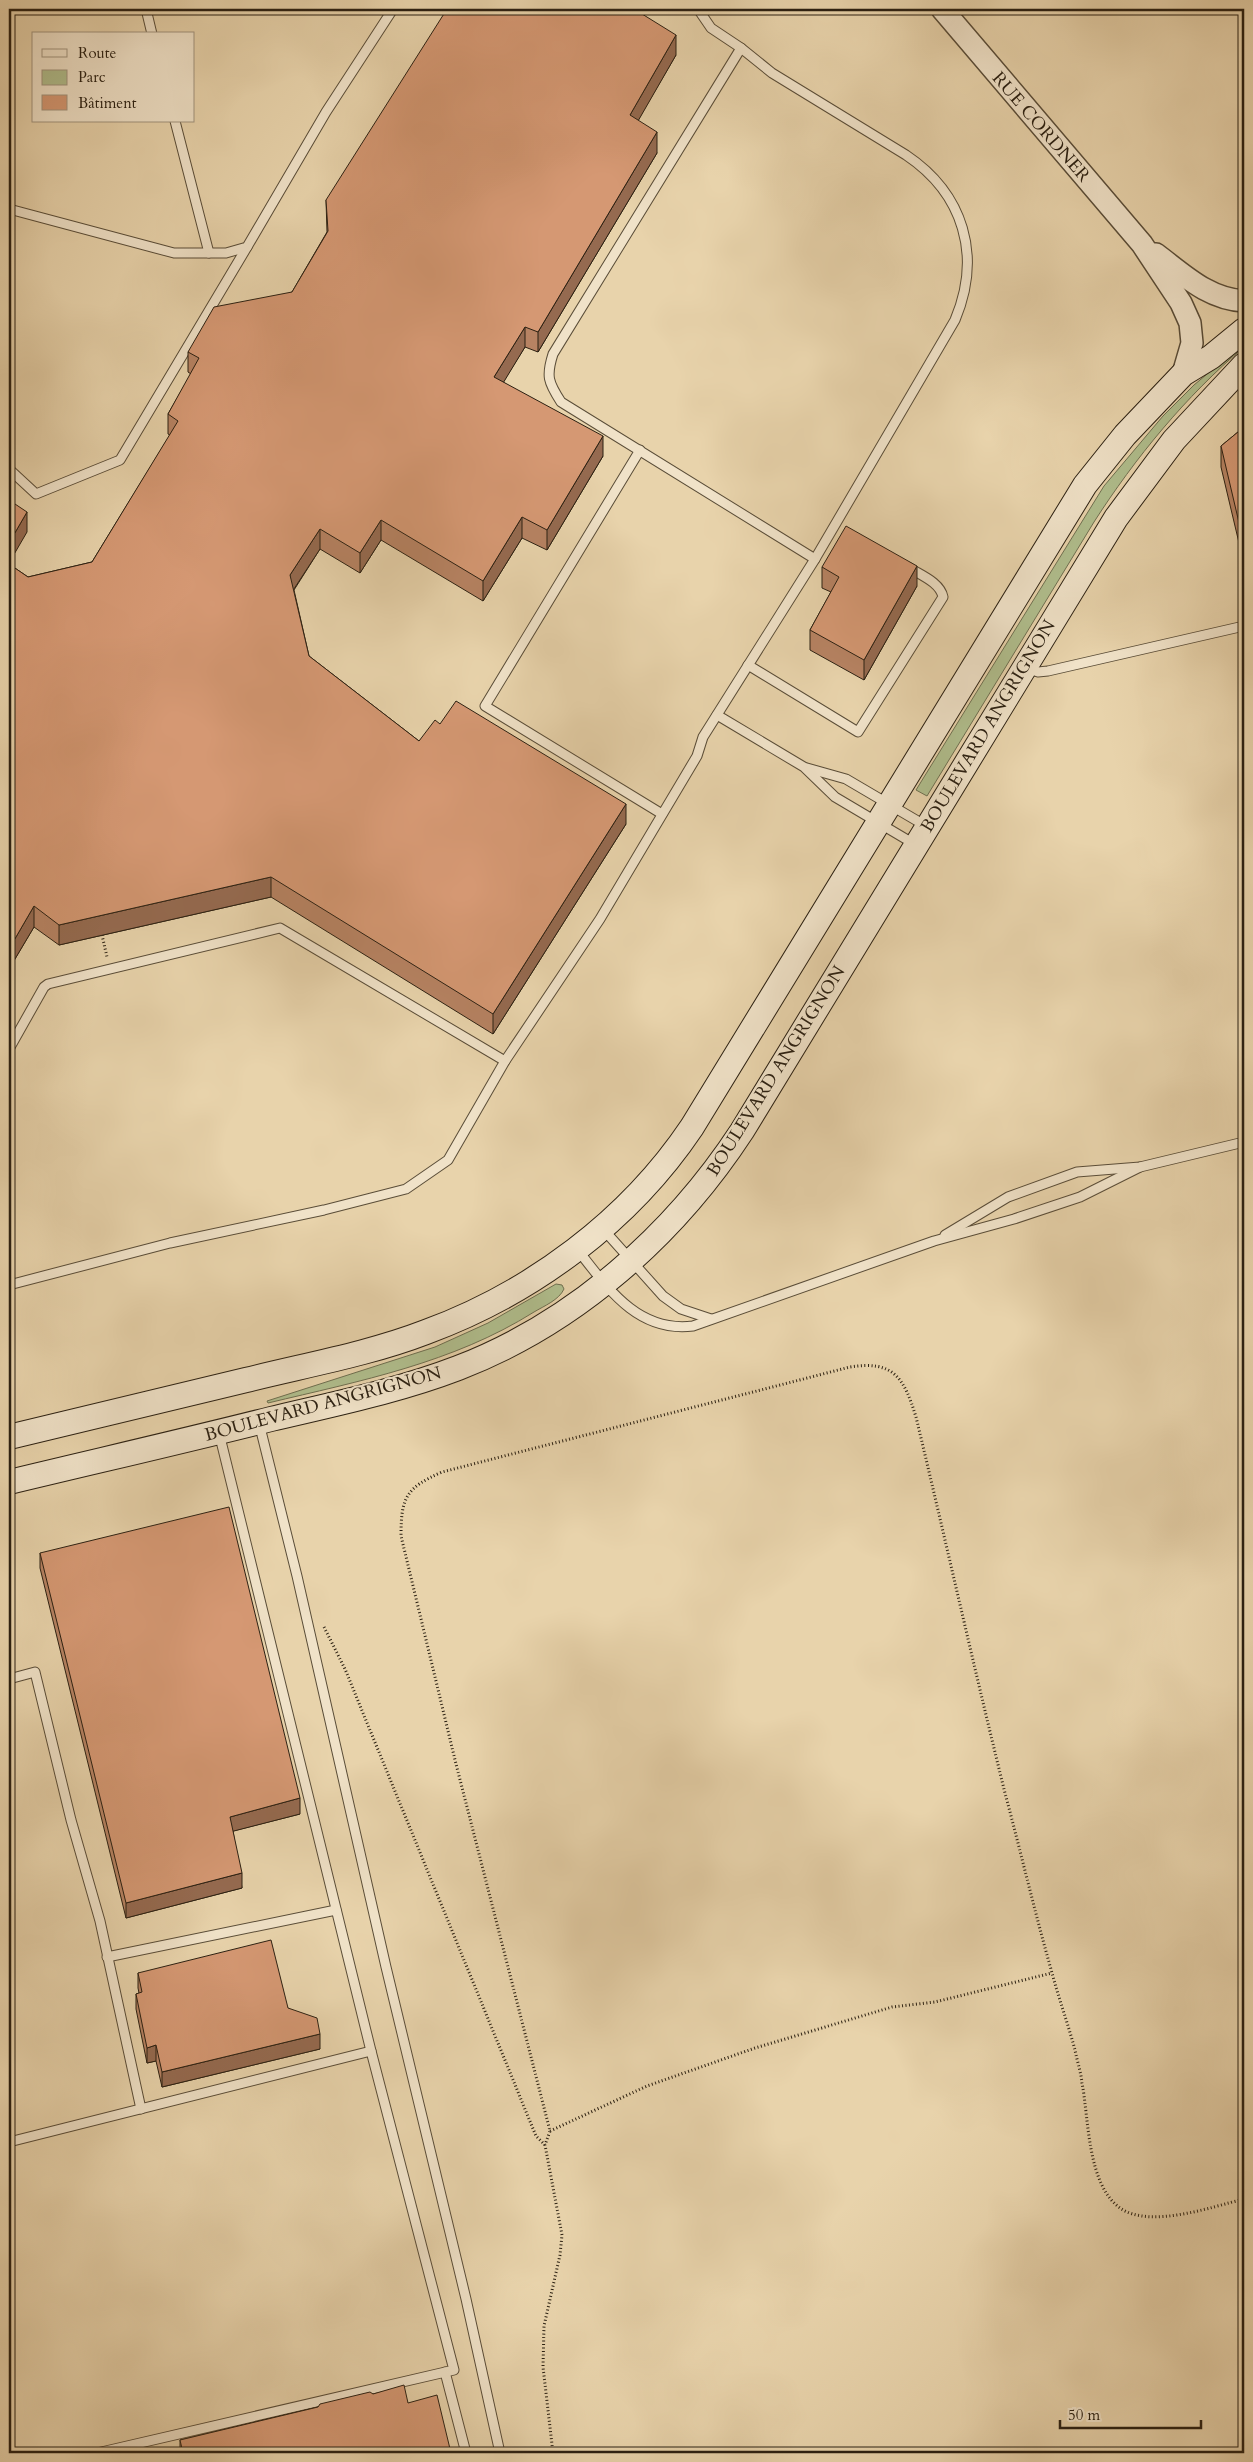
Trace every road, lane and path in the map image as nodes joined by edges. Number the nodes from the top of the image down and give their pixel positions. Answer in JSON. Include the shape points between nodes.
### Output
{"nodes":[{"id":1,"x":146,"y":9,"type":"edge"},
{"id":2,"x":393,"y":9,"type":"edge"},
{"id":3,"x":698,"y":9,"type":"edge"},
{"id":4,"x":942,"y":9,"type":"edge"},
{"id":5,"x":152,"y":32,"type":"edge"},
{"id":6,"x":741,"y":48,"type":"junction"},
{"id":7,"x":175,"y":122,"type":"edge"},
{"id":8,"x":9,"y":209,"type":"edge"},
{"id":9,"x":1142,"y":244,"type":"junction"},
{"id":10,"x":247,"y":247,"type":"junction"},
{"id":11,"x":209,"y":253,"type":"junction"},
{"id":12,"x":1244,"y":301,"type":"edge"},
{"id":13,"x":1244,"y":330,"type":"edge"},
{"id":14,"x":1244,"y":365,"type":"edge"},
{"id":15,"x":1184,"y":374,"type":"junction"},
{"id":16,"x":1244,"y":384,"type":"edge"},
{"id":17,"x":1202,"y":409,"type":"junction"},
{"id":18,"x":640,"y":450,"type":"junction"},
{"id":19,"x":9,"y":470,"type":"edge"},
{"id":20,"x":837,"y":521,"type":"junction"},
{"id":21,"x":846,"y":529,"type":"edge"},
{"id":22,"x":815,"y":559,"type":"junction"},
{"id":23,"x":903,"y":564,"type":"edge"},
{"id":24,"x":1244,"y":626,"type":"edge"},
{"id":25,"x":748,"y":665,"type":"junction"},
{"id":26,"x":1023,"y":667,"type":"junction"},
{"id":27,"x":716,"y":715,"type":"junction"},
{"id":28,"x":804,"y":767,"type":"junction"},
{"id":29,"x":662,"y":814,"type":"junction"},
{"id":30,"x":884,"y":814,"type":"junction"},
{"id":31,"x":921,"y":836,"type":"junction"},
{"id":32,"x":102,"y":935,"type":"edge"},
{"id":33,"x":107,"y":955,"type":"dead end"},
{"id":34,"x":9,"y":1049,"type":"edge"},
{"id":35,"x":505,"y":1061,"type":"junction"},
{"id":36,"x":1244,"y":1142,"type":"edge"},
{"id":37,"x":1140,"y":1167,"type":"junction"},
{"id":38,"x":602,"y":1228,"type":"junction"},
{"id":39,"x":934,"y":1241,"type":"junction"},
{"id":40,"x":577,"y":1248,"type":"junction"},
{"id":41,"x":631,"y":1261,"type":"junction"},
{"id":42,"x":604,"y":1284,"type":"junction"},
{"id":43,"x":9,"y":1285,"type":"edge"},
{"id":44,"x":712,"y":1320,"type":"junction"},
{"id":45,"x":259,"y":1422,"type":"junction"},
{"id":46,"x":219,"y":1432,"type":"junction"},
{"id":47,"x":9,"y":1437,"type":"edge"},
{"id":48,"x":9,"y":1482,"type":"edge"},
{"id":49,"x":323,"y":1626,"type":"dead end"},
{"id":50,"x":9,"y":1679,"type":"edge"},
{"id":51,"x":336,"y":1910,"type":"junction"},
{"id":52,"x":108,"y":1957,"type":"junction"},
{"id":53,"x":1052,"y":1973,"type":"junction"},
{"id":54,"x":371,"y":2052,"type":"junction"},
{"id":55,"x":141,"y":2109,"type":"junction"},
{"id":56,"x":550,"y":2131,"type":"junction"},
{"id":57,"x":9,"y":2142,"type":"edge"},
{"id":58,"x":545,"y":2145,"type":"junction"},
{"id":59,"x":1244,"y":2199,"type":"edge"},
{"id":60,"x":445,"y":2372,"type":"junction"},
{"id":61,"x":97,"y":2453,"type":"edge"},
{"id":62,"x":466,"y":2453,"type":"edge"},
{"id":63,"x":500,"y":2453,"type":"edge"},
{"id":64,"x":553,"y":2453,"type":"edge"}],
"edges":[{"from":1,"to":5,"type":"lane"},
{"from":2,"to":10,"type":"lane","via":[[326,112]]},
{"from":3,"to":6,"type":"lane","via":[[711,28]]},
{"from":4,"to":9,"type":"street","name":"RUE CORDNER"},
{"from":6,"to":18,"type":"lane","via":[[553,354],[547,372],[561,402]]},
{"from":6,"to":20,"type":"lane","via":[[772,73],[925,169],[948,196],[965,240],[967,275],[955,320]]},
{"from":7,"to":11,"type":"lane"},
{"from":8,"to":11,"type":"lane","via":[[174,253]]},
{"from":9,"to":12,"type":"street","via":[[1206,292]]},
{"from":9,"to":15,"type":"street","via":[[1181,303],[1190,323],[1192,343]]},
{"from":10,"to":11,"type":"lane","via":[[226,253]]},
{"from":10,"to":19,"type":"lane","via":[[120,460],[36,494]]},
{"from":13,"to":15,"type":"main road"},
{"from":14,"to":17,"type":"main road","name":"BOULEVARD ANGRIGNON"},
{"from":15,"to":30,"type":"main road","via":[[1125,435],[1085,485]]},
{"from":16,"to":17,"type":"main road"},
{"from":17,"to":26,"type":"main road","name":"BOULEVARD ANGRIGNON","via":[[1121,510]]},
{"from":18,"to":22,"type":"lane"},
{"from":18,"to":29,"type":"lane","via":[[485,706]]},
{"from":20,"to":21,"type":"lane"},
{"from":20,"to":22,"type":"lane"},
{"from":22,"to":25,"type":"lane"},
{"from":23,"to":25,"type":"lane","via":[[935,584],[942,590],[943,597],[858,732]]},
{"from":24,"to":26,"type":"lane","via":[[1048,671],[1038,672]]},
{"from":25,"to":27,"type":"lane"},
{"from":26,"to":31,"type":"main road","name":"BOULEVARD ANGRIGNON"},
{"from":27,"to":28,"type":"lane"},
{"from":27,"to":29,"type":"lane","via":[[703,737],[697,756]]},
{"from":28,"to":30,"type":"lane","via":[[835,797]]},
{"from":28,"to":30,"type":"lane","via":[[846,779]]},
{"from":29,"to":35,"type":"lane","via":[[600,919]]},
{"from":30,"to":31,"type":"lane"},
{"from":30,"to":31,"type":"lane"},
{"from":30,"to":38,"type":"main road","via":[[688,1133],[651,1180]]},
{"from":31,"to":41,"type":"main road","name":"BOULEVARD ANGRIGNON","via":[[729,1151],[685,1207]]},
{"from":32,"to":33,"type":"path"},
{"from":34,"to":35,"type":"lane","via":[[48,984],[280,928]]},
{"from":35,"to":43,"type":"lane","via":[[448,1160],[406,1189]]},
{"from":36,"to":37,"type":"lane"},
{"from":37,"to":39,"type":"lane","via":[[1080,1197]]},
{"from":37,"to":39,"type":"lane","via":[[1077,1172],[1060,1178],[1008,1197]]},
{"from":38,"to":40,"type":"main road"},
{"from":38,"to":41,"type":"lane"},
{"from":39,"to":44,"type":"lane"},
{"from":40,"to":42,"type":"lane"},
{"from":40,"to":47,"type":"main road","via":[[504,1297],[410,1338]]},
{"from":41,"to":42,"type":"main road","name":"BOULEVARD ANGRIGNON"},
{"from":41,"to":44,"type":"lane","via":[[673,1304]]},
{"from":42,"to":44,"type":"lane","via":[[630,1310],[668,1325],[693,1326]]},
{"from":42,"to":45,"type":"main road","name":"BOULEVARD ANGRIGNON","via":[[518,1340],[460,1367],[401,1387]]},
{"from":45,"to":46,"type":"main road","name":"BOULEVARD ANGRIGNON"},
{"from":45,"to":63,"type":"lane"},
{"from":46,"to":48,"type":"main road","name":"BOULEVARD ANGRIGNON"},
{"from":46,"to":51,"type":"lane"},
{"from":49,"to":58,"type":"path","via":[[345,1669],[536,2136]]},
{"from":50,"to":52,"type":"lane","via":[[35,1672]]},
{"from":51,"to":52,"type":"lane"},
{"from":51,"to":54,"type":"lane"},
{"from":52,"to":55,"type":"lane"},
{"from":53,"to":56,"type":"path","via":[[935,2002],[892,2007],[755,2048],[647,2086]]},
{"from":53,"to":56,"type":"path","via":[[916,1417],[902,1380],[870,1364],[850,1367],[442,1472],[420,1482],[407,1496],[401,1513],[402,1536],[456,1764]]},
{"from":53,"to":59,"type":"path","via":[[1082,2081],[1099,2180],[1108,2196],[1119,2208],[1146,2217],[1164,2217]]},
{"from":54,"to":55,"type":"lane"},
{"from":54,"to":60,"type":"lane","via":[[454,2370]]},
{"from":55,"to":57,"type":"lane"},
{"from":56,"to":58,"type":"path"},
{"from":58,"to":64,"type":"path","via":[[562,2235],[544,2326],[543,2367]]},
{"from":60,"to":61,"type":"lane"},
{"from":60,"to":62,"type":"lane"}]}
